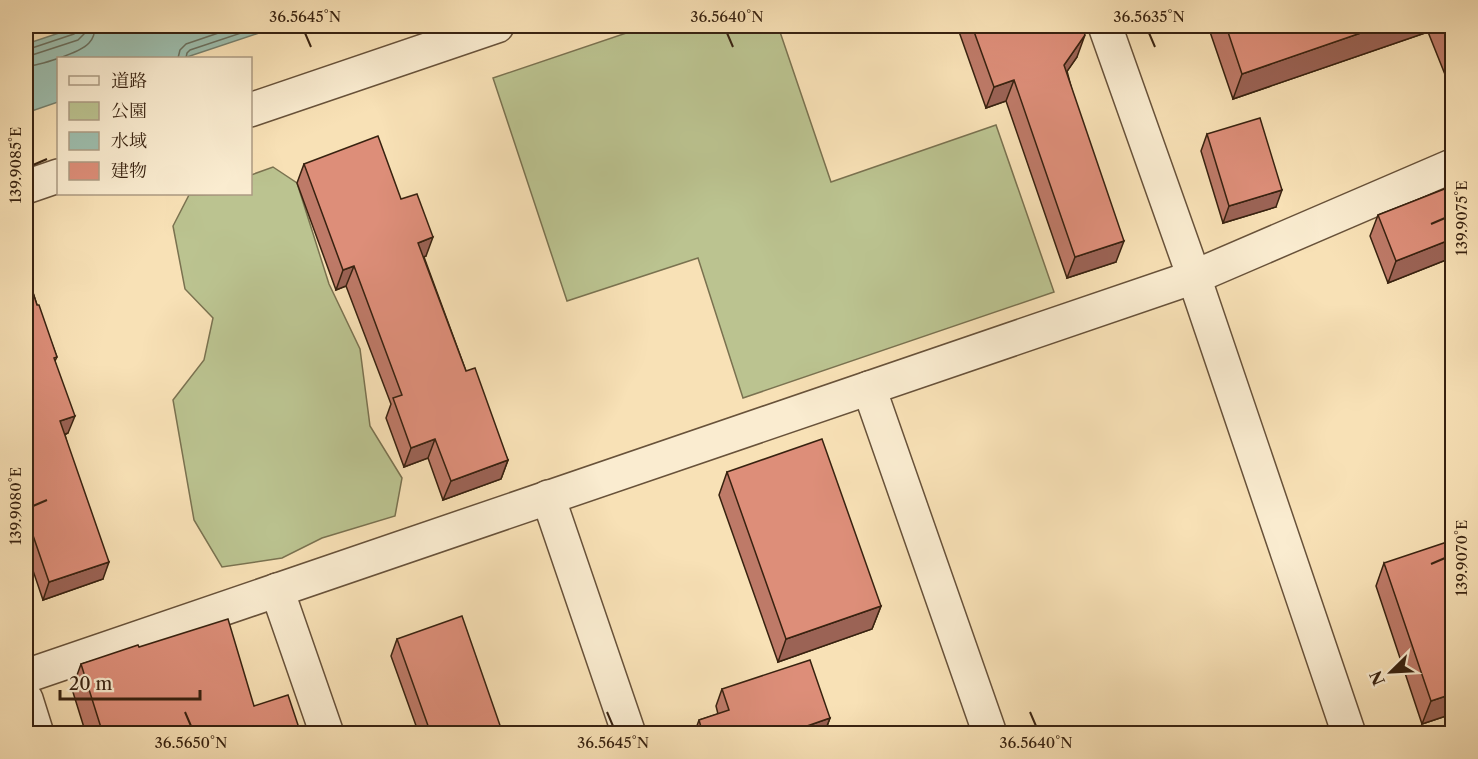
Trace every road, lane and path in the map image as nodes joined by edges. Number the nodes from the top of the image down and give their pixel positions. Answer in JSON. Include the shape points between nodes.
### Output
{"nodes":[{"id":1,"x":497,"y":26,"type":"edge"},
{"id":2,"x":1105,"y":26,"type":"edge"},
{"id":3,"x":252,"y":109,"type":"edge"},
{"id":4,"x":1452,"y":166,"type":"edge"},
{"id":5,"x":57,"y":176,"type":"edge"},
{"id":6,"x":26,"y":187,"type":"edge"},
{"id":7,"x":1194,"y":277,"type":"junction"},
{"id":8,"x":869,"y":388,"type":"junction"},
{"id":9,"x":548,"y":497,"type":"junction"},
{"id":10,"x":277,"y":590,"type":"junction"},
{"id":11,"x":26,"y":676,"type":"edge"},
{"id":12,"x":26,"y":699,"type":"edge"},
{"id":13,"x":37,"y":734,"type":"edge"},
{"id":14,"x":327,"y":734,"type":"edge"},
{"id":15,"x":629,"y":734,"type":"edge"},
{"id":16,"x":990,"y":734,"type":"edge"},
{"id":17,"x":1349,"y":734,"type":"edge"}],
"edges":[{"from":1,"to":3,"type":"street"},
{"from":2,"to":7,"type":"street"},
{"from":4,"to":7,"type":"street"},
{"from":5,"to":6,"type":"street"},
{"from":7,"to":8,"type":"street"},
{"from":7,"to":17,"type":"street"},
{"from":8,"to":9,"type":"street"},
{"from":8,"to":16,"type":"street"},
{"from":9,"to":10,"type":"street"},
{"from":9,"to":15,"type":"street"},
{"from":10,"to":11,"type":"street"},
{"from":10,"to":14,"type":"street"},
{"from":12,"to":13,"type":"street"}]}
